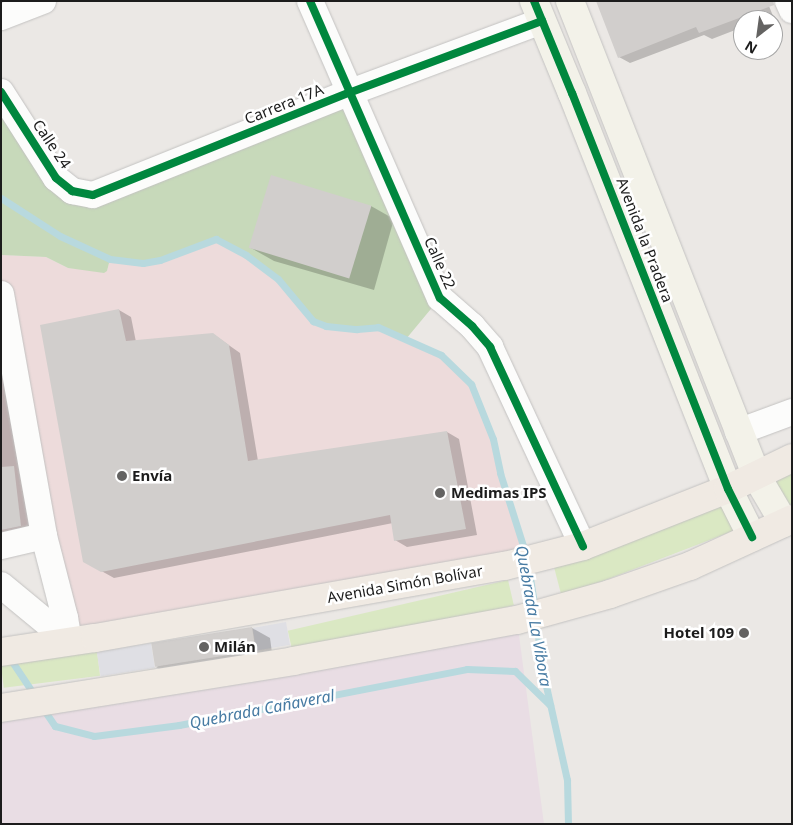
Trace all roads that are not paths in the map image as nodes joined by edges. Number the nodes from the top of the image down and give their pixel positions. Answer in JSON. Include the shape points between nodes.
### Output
{"nodes":[{"id":1,"x":43,"y":1,"type":"edge"},
{"id":2,"x":310,"y":1,"type":"edge"},
{"id":3,"x":570,"y":1,"type":"edge"},
{"id":4,"x":788,"y":1,"type":"edge"},
{"id":5,"x":792,"y":10,"type":"edge"},
{"id":6,"x":538,"y":11,"type":"edge"},
{"id":7,"x":1,"y":17,"type":"edge"},
{"id":8,"x":1,"y":92,"type":"edge"},
{"id":9,"x":351,"y":92,"type":"junction"},
{"id":10,"x":93,"y":195,"type":"joint"},
{"id":11,"x":1,"y":294,"type":"edge"},
{"id":12,"x":792,"y":412,"type":"edge"},
{"id":13,"x":738,"y":432,"type":"junction"},
{"id":14,"x":792,"y":458,"type":"edge"},
{"id":15,"x":757,"y":477,"type":"junction"},
{"id":16,"x":728,"y":489,"type":"junction"},
{"id":17,"x":788,"y":521,"type":"edge"},
{"id":18,"x":44,"y":536,"type":"junction"},
{"id":19,"x":752,"y":537,"type":"junction"},
{"id":20,"x":1,"y":546,"type":"edge"},
{"id":21,"x":583,"y":546,"type":"junction"},
{"id":22,"x":1,"y":585,"type":"edge"},
{"id":23,"x":69,"y":642,"type":"junction"},
{"id":24,"x":1,"y":652,"type":"edge"},
{"id":25,"x":1,"y":708,"type":"edge"}],
"edges":[{"from":1,"to":7,"type":"street"},
{"from":2,"to":9,"type":"street","name":"Calle 22"},
{"from":3,"to":13,"type":"street","name":"Avenida la Pradera"},
{"from":4,"to":5,"type":"street"},
{"from":6,"to":9,"type":"street","name":"Carrera 17A"},
{"from":6,"to":16,"type":"street","name":"Avenida la Pradera"},
{"from":8,"to":10,"type":"street","name":"Calle 24","via":[[56,178],[72,190]]},
{"from":9,"to":10,"type":"street","name":"Carrera 17A"},
{"from":9,"to":21,"type":"street","name":"Calle 22","via":[[440,298],[472,326],[490,348]]},
{"from":11,"to":18,"type":"street"},
{"from":12,"to":13,"type":"street"},
{"from":13,"to":15,"type":"street","name":"Avenida la Pradera"},
{"from":14,"to":15,"type":"main road","name":"Avenida Simón Bolívar"},
{"from":15,"to":16,"type":"main road","name":"Avenida Simón Bolívar"},
{"from":15,"to":17,"type":"street","name":"Avenida la Pradera"},
{"from":16,"to":19,"type":"street","name":"Avenida la Pradera"},
{"from":16,"to":21,"type":"main road","name":"Avenida Simón Bolívar"},
{"from":17,"to":19,"type":"main road"},
{"from":18,"to":20,"type":"street"},
{"from":18,"to":23,"type":"street"},
{"from":19,"to":25,"type":"main road","via":[[690,566],[517,620],[293,661]]},
{"from":21,"to":23,"type":"main road","name":"Avenida Simón Bolívar","via":[[505,566]]},
{"from":22,"to":23,"type":"street"},
{"from":23,"to":24,"type":"main road","name":"Avenida Simón Bolívar"}]}
